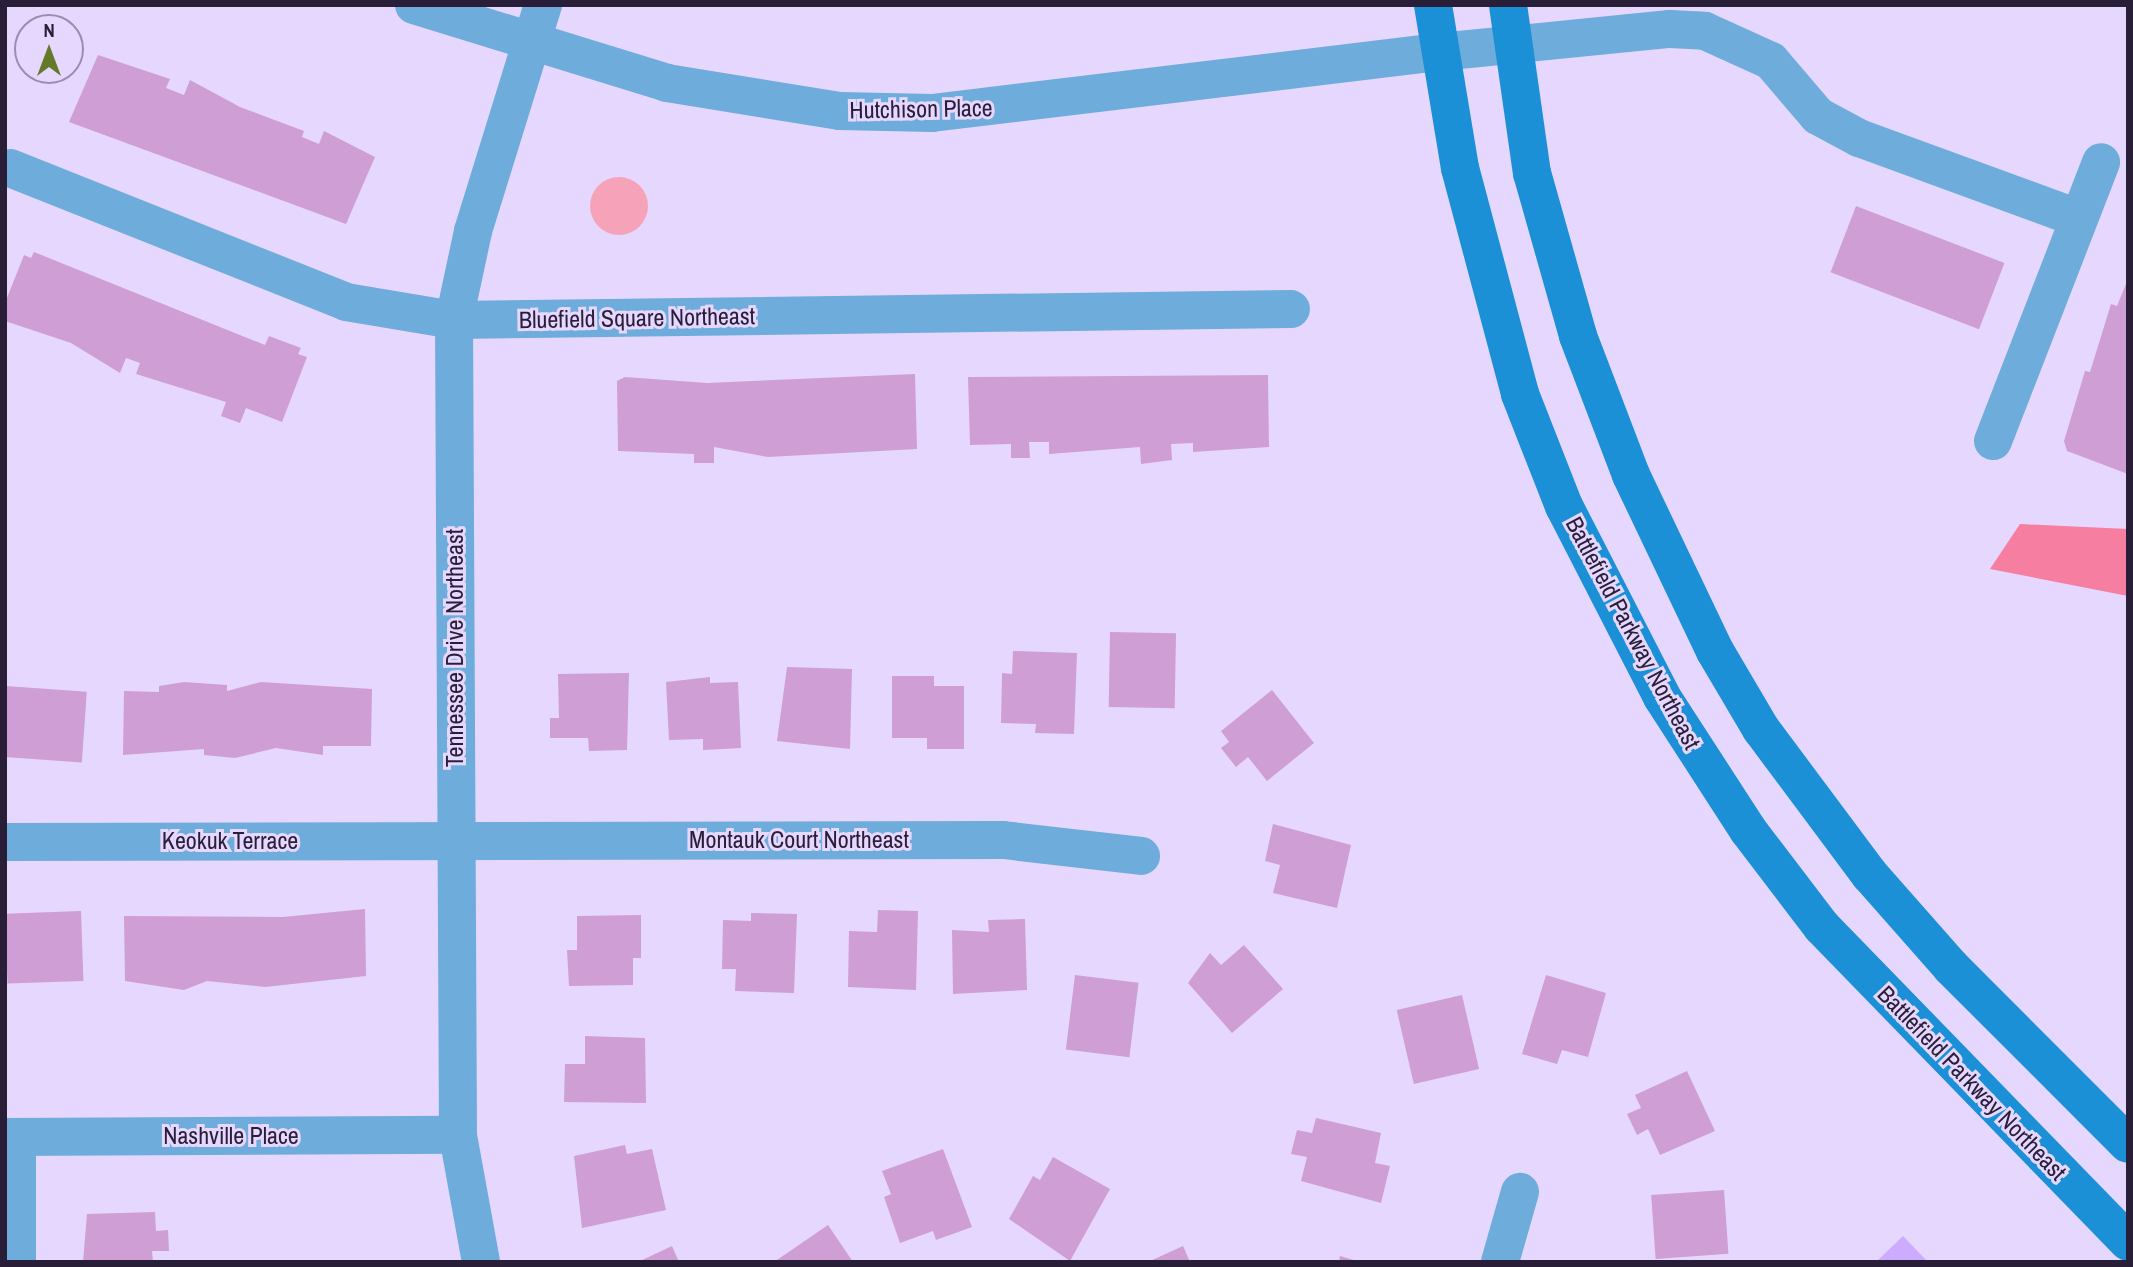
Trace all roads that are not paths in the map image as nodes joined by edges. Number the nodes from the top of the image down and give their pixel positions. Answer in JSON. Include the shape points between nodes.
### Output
{"nodes":[{"id":1,"x":414,"y":5,"type":"edge"},
{"id":2,"x":542,"y":5,"type":"edge"},
{"id":3,"x":1433,"y":5,"type":"edge"},
{"id":4,"x":1508,"y":5,"type":"edge"},
{"id":5,"x":532,"y":43,"type":"junction"},
{"id":6,"x":1513,"y":45,"type":"junction"},
{"id":7,"x":1439,"y":52,"type":"junction"},
{"id":8,"x":2101,"y":162,"type":"dead end"},
{"id":9,"x":10,"y":168,"type":"dead end"},
{"id":10,"x":2078,"y":218,"type":"junction"},
{"id":11,"x":1291,"y":309,"type":"dead end"},
{"id":12,"x":454,"y":320,"type":"junction"},
{"id":13,"x":1993,"y":440,"type":"dead end"},
{"id":14,"x":455,"y":841,"type":"junction"},
{"id":15,"x":5,"y":842,"type":"edge"},
{"id":16,"x":1141,"y":856,"type":"dead end"},
{"id":17,"x":458,"y":1135,"type":"junction"},
{"id":18,"x":11,"y":1137,"type":"edge"},
{"id":19,"x":2128,"y":1144,"type":"edge"},
{"id":20,"x":1520,"y":1192,"type":"dead end"},
{"id":21,"x":2128,"y":1242,"type":"edge"},
{"id":22,"x":17,"y":1262,"type":"edge"},
{"id":23,"x":481,"y":1262,"type":"edge"},
{"id":24,"x":1500,"y":1262,"type":"edge"}],
"edges":[{"from":1,"to":5,"type":"street","name":"Hutchison Place"},
{"from":2,"to":5,"type":"street","name":"Tennessee Drive Northeast"},
{"from":3,"to":7,"type":"main road","name":"Battlefield Parkway Northeast"},
{"from":4,"to":6,"type":"main road"},
{"from":5,"to":7,"type":"street","name":"Hutchison Place","via":[[667,83],[755,101],[932,113]]},
{"from":5,"to":12,"type":"street","name":"Tennessee Drive Northeast","via":[[473,231]]},
{"from":6,"to":7,"type":"street","name":"Hutchison Place"},
{"from":6,"to":10,"type":"street","name":"Hutchison Place","via":[[1670,29],[1705,31],[1771,61],[1818,116],[1859,138]]},
{"from":6,"to":19,"type":"main road","via":[[1532,173],[1578,337],[1631,475],[1715,650],[1761,729],[1870,875],[1951,967]]},
{"from":7,"to":21,"type":"main road","name":"Battlefield Parkway Northeast","via":[[1485,277],[1520,394],[1564,506],[1662,697],[1748,830],[1822,927]]},
{"from":8,"to":10,"type":"street"},
{"from":9,"to":12,"type":"street","name":"Bluefield Square Northeast","via":[[346,302]]},
{"from":10,"to":13,"type":"street"},
{"from":11,"to":12,"type":"street","name":"Bluefield Square Northeast"},
{"from":12,"to":14,"type":"street","name":"Tennessee Drive Northeast"},
{"from":14,"to":15,"type":"street","name":"Keokuk Terrace"},
{"from":14,"to":16,"type":"street","name":"Montauk Court Northeast","via":[[1003,839]]},
{"from":14,"to":17,"type":"street","name":"Tennessee Drive Northeast"},
{"from":17,"to":18,"type":"street","name":"Nashville Place"},
{"from":17,"to":23,"type":"street","name":"Tennessee Drive Northeast"},
{"from":18,"to":22,"type":"street"},
{"from":20,"to":24,"type":"street"}]}
